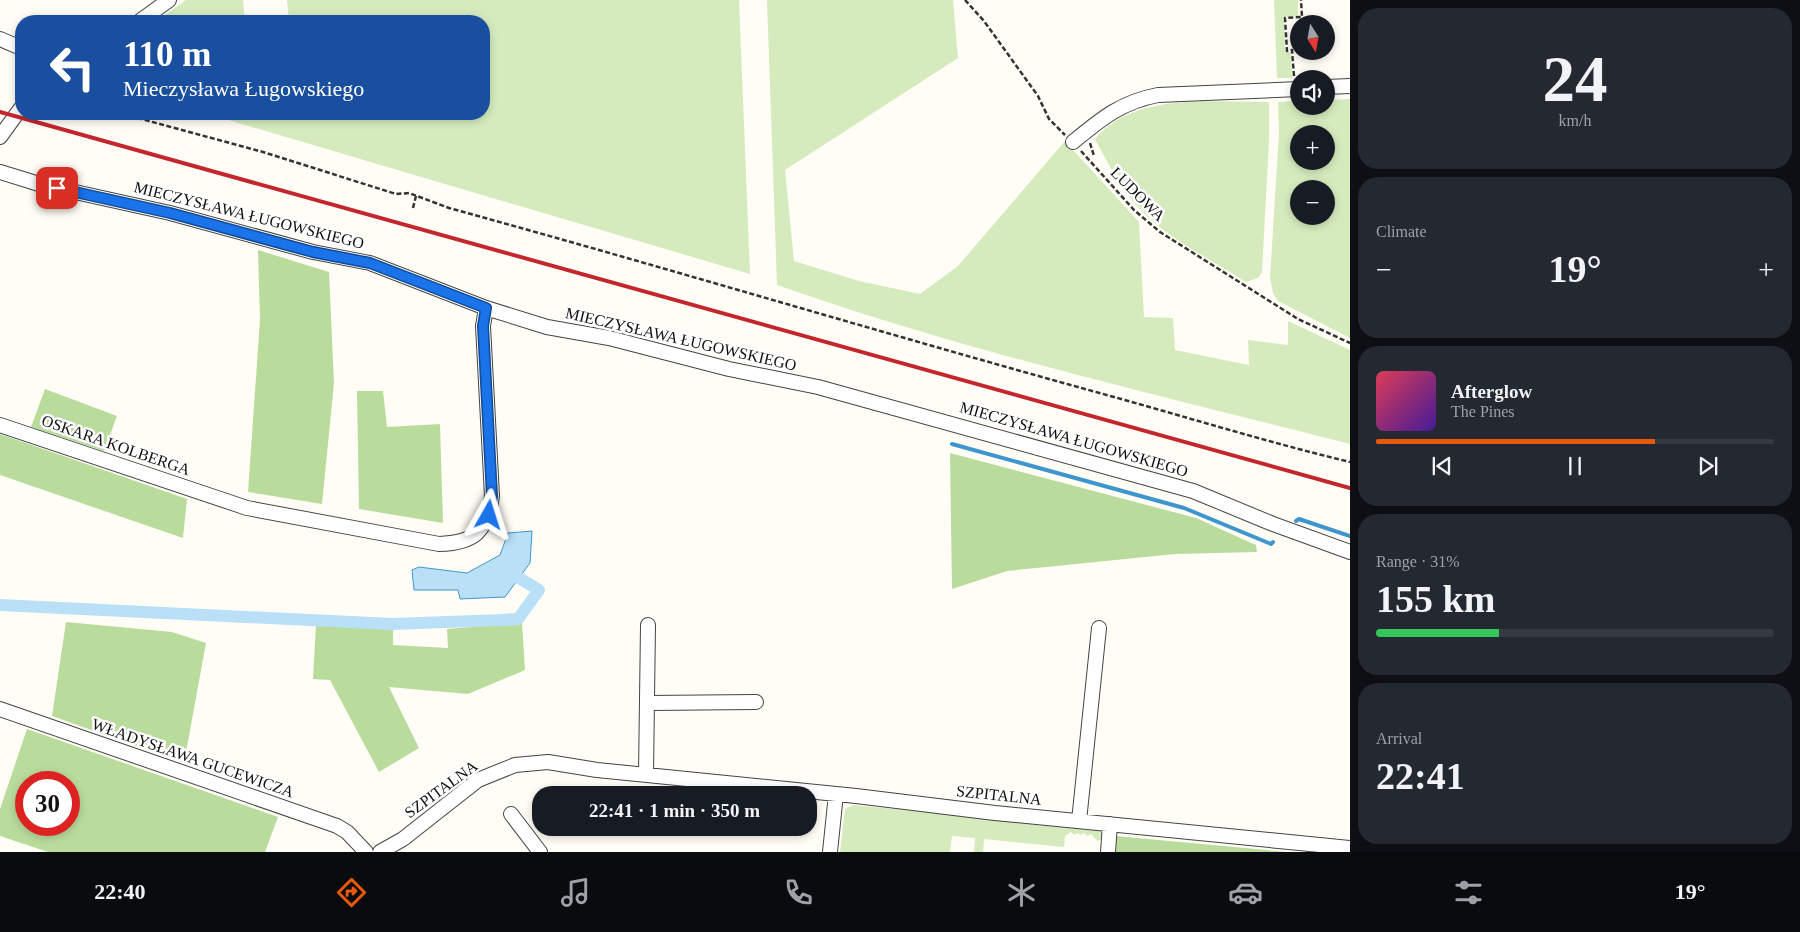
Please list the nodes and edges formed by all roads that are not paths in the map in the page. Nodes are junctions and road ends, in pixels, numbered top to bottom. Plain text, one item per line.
1 (169, 0) edge
2 (148, 15) edge
3 (0, 40) edge
4 (15, 46) edge
5 (1290, 85) edge
6 (1350, 86) edge
7 (1335, 87) edge
8 (15, 116) edge
9 (0, 137) edge
10 (1073, 142) road end
11 (0, 172) edge
12 (486, 308) junction
13 (0, 425) edge
14 (1350, 552) edge
15 (648, 625) dead end
16 (1099, 628) dead end
17 (756, 702) dead end
18 (648, 703) junction
19 (0, 709) edge
20 (646, 774) junction
21 (836, 794) junction
22 (511, 814) dead end
23 (1079, 821) junction
24 (1110, 824) junction
25 (1350, 848) edge
26 (366, 852) edge
27 (380, 852) edge
28 (540, 852) edge
29 (830, 852) edge
30 (1108, 852) edge

1 - 2 street
3 - 4 street
5 - 10 street
6 - 7 street
8 - 9 street
11 - 12 street, MIECZYSŁAWA ŁUGOWSKIEGO
12 - 13 street, OSKARA KOLBERGA
12 - 14 street, MIECZYSŁAWA ŁUGOWSKIEGO
15 - 18 street
16 - 23 street
17 - 18 street
18 - 20 street
19 - 26 street, WŁADYSŁAWA GUCEWICZA
20 - 21 street, SZPITALNA
20 - 27 street, SZPITALNA
21 - 23 street, SZPITALNA
21 - 29 street
22 - 28 street
23 - 24 street, SZPITALNA
24 - 25 street, SZPITALNA
24 - 30 street

